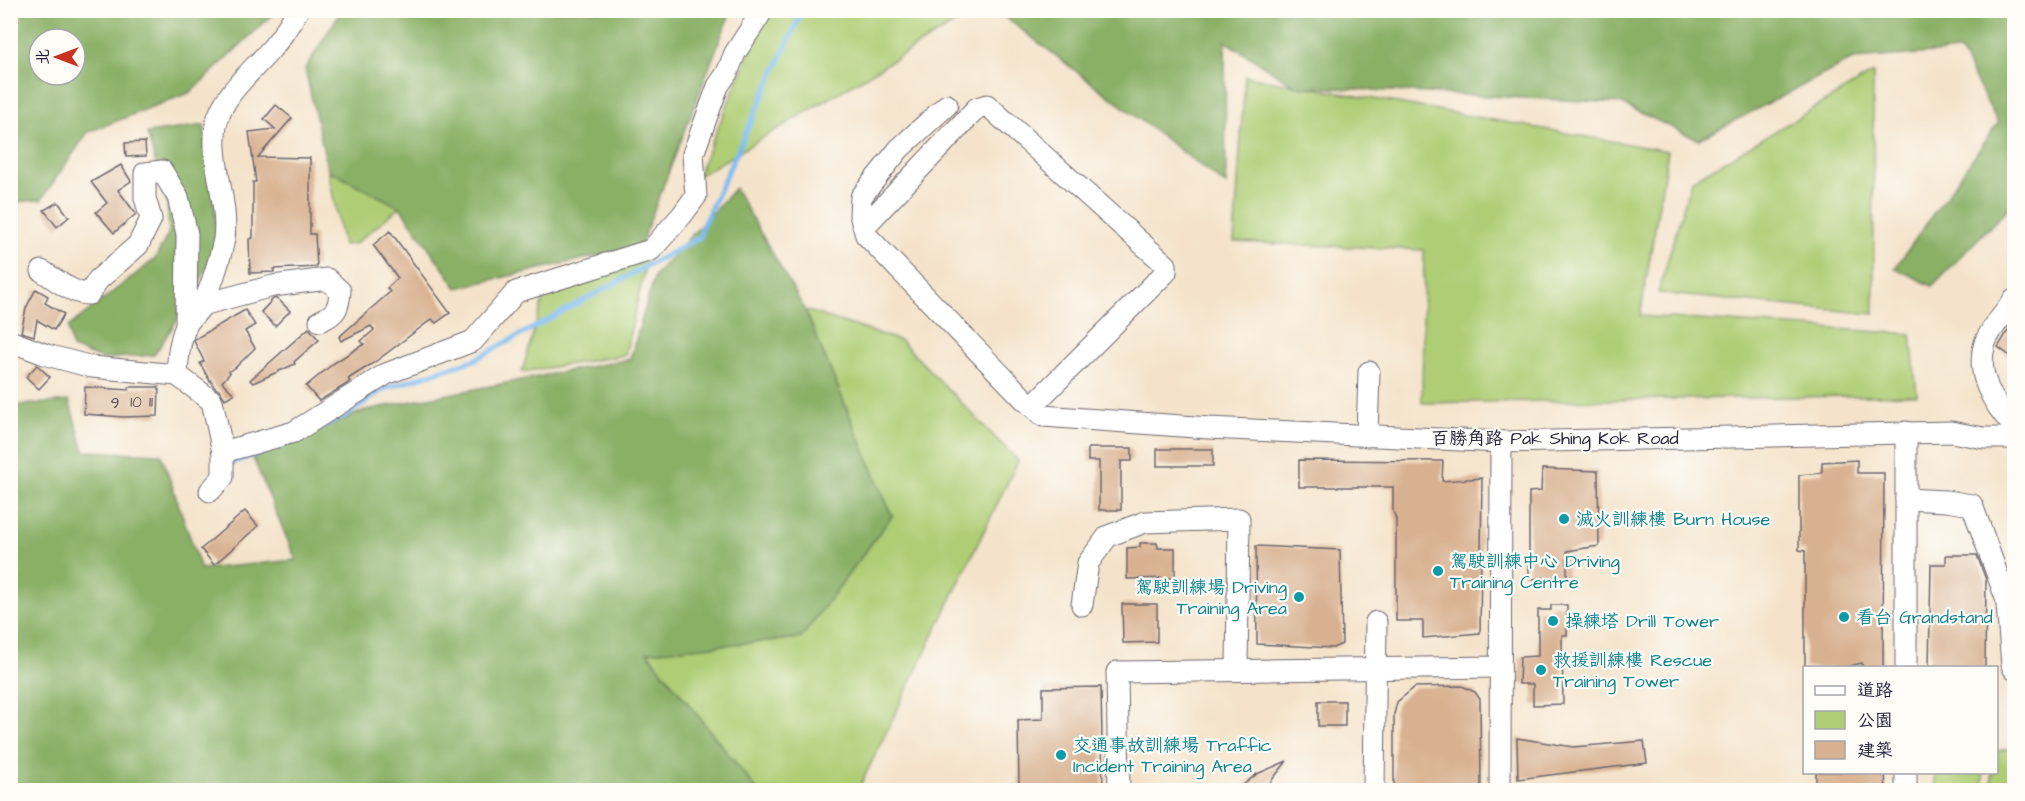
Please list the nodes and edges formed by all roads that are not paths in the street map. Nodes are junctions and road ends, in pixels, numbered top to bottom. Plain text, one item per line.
1 (298, 10) edge
2 (763, 10) edge
3 (947, 105) dead end
4 (864, 227) junction
5 (42, 272) dead end
6 (2014, 300) edge
7 (202, 305) junction
8 (320, 321) dead end
9 (186, 324) junction
10 (10, 340) edge
11 (1369, 372) dead end
12 (177, 375) junction
13 (1029, 403) junction
14 (1906, 432) junction
15 (2013, 434) edge
16 (1367, 436) junction
17 (1502, 442) junction
18 (223, 454) junction
19 (216, 484) dead end
20 (1906, 499) junction
21 (1082, 605) dead end
22 (2011, 611) edge
23 (1376, 622) dead end
24 (1906, 666) edge
25 (1500, 667) junction
26 (1374, 668) junction
27 (2014, 669) edge
28 (1237, 670) junction
29 (1906, 774) edge
30 (1119, 790) edge
31 (1374, 790) edge
32 (1500, 790) edge
33 (1905, 790) edge

1 - 7 street
2 - 18 street
3 - 4 street
4 - 13 street, 百勝角路 Pak Shing Kok Road
4 - 13 street
5 - 9 street
6 - 15 street
7 - 8 street
7 - 9 street
9 - 12 street
10 - 12 street
11 - 16 street
12 - 18 street
13 - 16 street, 百勝角路 Pak Shing Kok Road
14 - 15 street, 百勝角路 Pak Shing Kok Road
14 - 17 street, 百勝角路 Pak Shing Kok Road
14 - 20 street
16 - 17 street, 百勝角路 Pak Shing Kok Road
17 - 25 street
18 - 19 street
20 - 22 street
20 - 24 street
21 - 28 street
22 - 27 street
23 - 26 street
25 - 26 street
25 - 32 street
26 - 28 street
26 - 31 street
28 - 30 street
29 - 33 street

